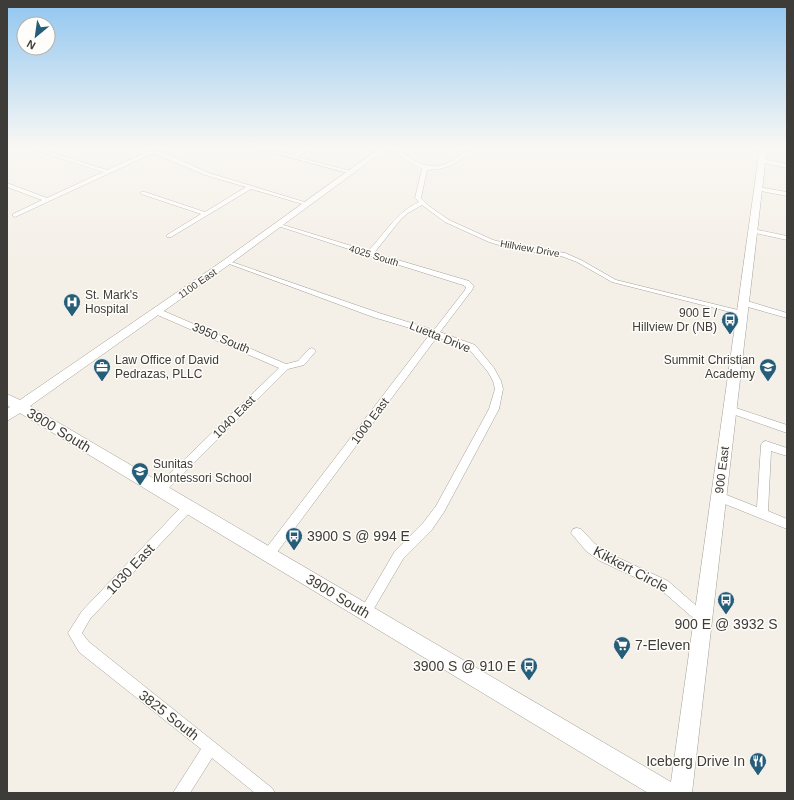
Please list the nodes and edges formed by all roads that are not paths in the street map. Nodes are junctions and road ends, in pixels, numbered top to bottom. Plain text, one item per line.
1 (81, 184) edge
2 (242, 184) edge
3 (335, 184) edge
4 (421, 184) edge
5 (759, 184) edge
6 (7, 185) edge
7 (250, 187) junction
8 (758, 188) junction
9 (143, 193) dead end
10 (787, 194) edge
11 (47, 200) junction
12 (422, 202) junction
13 (308, 204) junction
14 (15, 214) dead end
15 (206, 214) junction
16 (278, 225) junction
17 (753, 231) junction
18 (169, 236) dead end
19 (787, 238) edge
20 (369, 254) junction
21 (227, 262) junction
22 (470, 286) joint
23 (743, 308) junction
24 (156, 311) junction
25 (787, 316) edge
26 (435, 333) junction
27 (312, 351) dead end
28 (285, 367) junction
29 (11, 407) edge
30 (730, 410) junction
31 (787, 430) edge
32 (787, 452) edge
33 (160, 490) junction
34 (719, 498) junction
35 (188, 507) junction
36 (762, 515) junction
37 (787, 524) edge
38 (577, 533) dead end
39 (268, 555) junction
40 (366, 613) junction
41 (704, 620) junction
42 (74, 633) joint
43 (210, 748) junction
44 (181, 793) edge
45 (267, 793) edge
46 (669, 793) edge
47 (682, 793) edge

1 - 11 street
2 - 7 street
3 - 13 main road, 1100 East
4 - 12 street
5 - 8 main road, 900 East
6 - 11 street
7 - 13 street
7 - 15 street
8 - 10 street
8 - 17 main road, 900 East
9 - 15 street
11 - 14 street
12 - 20 street
12 - 23 street, Hillview Drive
13 - 16 main road, 1100 East
15 - 18 street
16 - 20 street, 4025 South
16 - 21 main road, 1100 East
17 - 19 street
17 - 23 main road, 900 East
20 - 22 street, 4025 South
21 - 24 main road, 1100 East
21 - 26 street, Luetta Drive
22 - 26 street, 1000 East
23 - 25 street, Hillview Drive
23 - 30 main road, 900 East
24 - 28 street, 3950 South
24 - 29 main road, 1100 East
26 - 39 street, 1000 East
26 - 40 street, Luetta Drive
27 - 28 street, 1040 East
28 - 33 street, 1040 East
29 - 33 main road, 3900 South
30 - 31 street
30 - 34 main road, 900 East
32 - 36 street
33 - 35 main road, 3900 South
34 - 36 street
34 - 41 main road, 900 East
35 - 39 main road, 3900 South
35 - 42 street, 1030 East
36 - 37 street
38 - 41 street, Kikkert Circle
39 - 40 main road, 3900 South
40 - 46 main road, 3900 South
41 - 47 main road, 900 East
42 - 43 street, 3825 South
43 - 44 street
43 - 45 street, 3825 South

